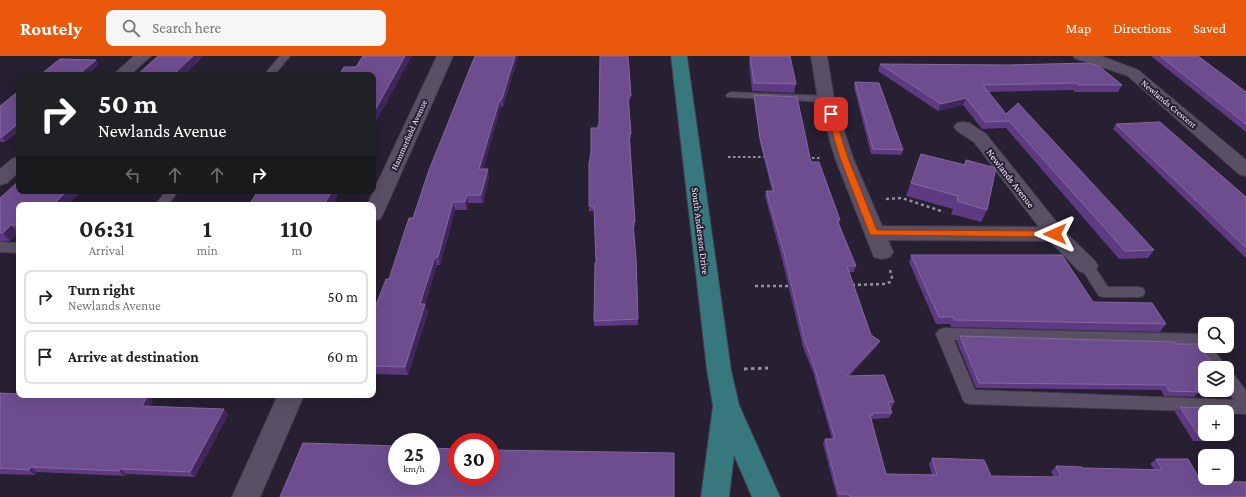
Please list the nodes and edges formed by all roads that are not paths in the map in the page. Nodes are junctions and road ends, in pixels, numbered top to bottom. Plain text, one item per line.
1 (143, 56) edge
2 (285, 56) edge
3 (445, 56) edge
4 (679, 56) edge
5 (819, 56) edge
6 (1081, 56) edge
7 (124, 72) edge
8 (272, 72) edge
9 (731, 95) dead end
10 (826, 99) junction
11 (962, 127) dead end
12 (16, 166) edge
13 (1246, 170) edge
14 (0, 180) edge
15 (169, 194) edge
16 (163, 202) edge
17 (376, 207) edge
18 (874, 233) junction
19 (1055, 234) junction
20 (0, 247) edge
21 (16, 248) edge
22 (882, 252) road end
23 (1087, 266) joint
24 (1138, 292) dead end
25 (1214, 361) edge
26 (1234, 387) edge
27 (290, 398) edge
28 (1246, 403) edge
29 (726, 405) junction
30 (1246, 408) edge
31 (246, 497) edge
32 (715, 497) edge
33 (766, 497) edge

1 - 7 street
2 - 8 lane
3 - 17 street, Hammerfield Avenue
4 - 29 main road, South Anderson Drive
5 - 10 street
6 - 13 street, Newlands Crescent
9 - 10 lane
10 - 18 street
11 - 19 street, Newlands Avenue
12 - 14 street
15 - 16 lane
18 - 19 street
18 - 22 street
19 - 23 street, Newlands Avenue
20 - 21 lane
23 - 24 lane
25 - 30 lane
26 - 28 lane
27 - 31 street
29 - 32 main road
29 - 33 main road

